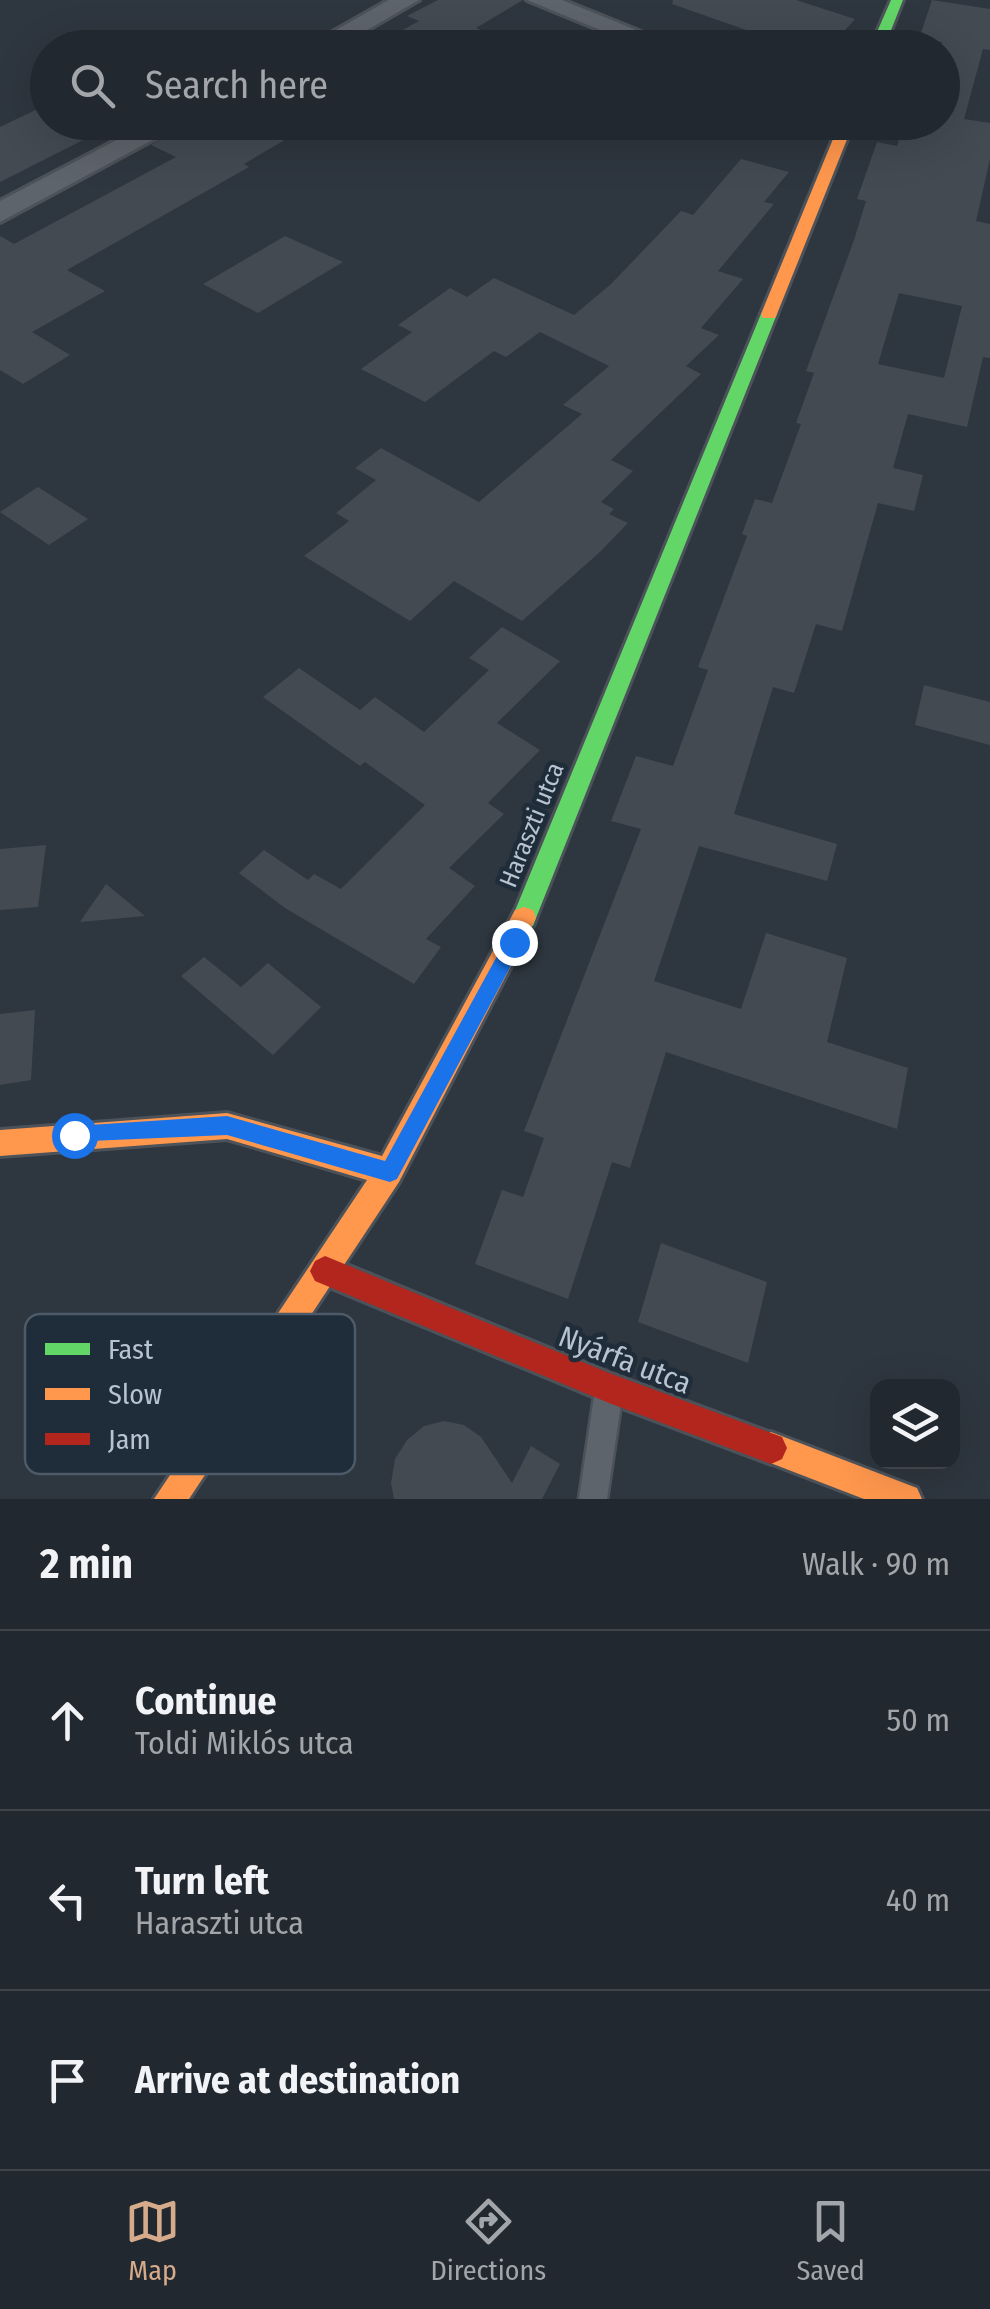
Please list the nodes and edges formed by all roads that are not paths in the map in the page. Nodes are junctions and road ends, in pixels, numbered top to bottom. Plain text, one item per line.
1 (407, 0) edge
2 (538, 0) edge
3 (897, 0) edge
4 (350, 30) edge
5 (620, 30) edge
6 (885, 30) edge
7 (139, 140) edge
8 (840, 140) edge
9 (0, 213) edge
10 (0, 1143) edge
11 (390, 1172) junction
12 (325, 1271) junction
13 (296, 1314) edge
14 (609, 1388) junction
15 (187, 1474) edge
16 (898, 1498) edge
17 (170, 1499) edge
18 (593, 1499) edge

1 - 4 street
2 - 5 street
3 - 6 main road
7 - 9 street
8 - 11 main road, Haraszti utca
10 - 11 main road
11 - 12 main road, Haraszti utca
12 - 13 main road, Haraszti utca
12 - 14 main road, Nyárfa utca
14 - 16 main road, Nyárfa utca
14 - 18 lane
15 - 17 main road, Haraszti utca

